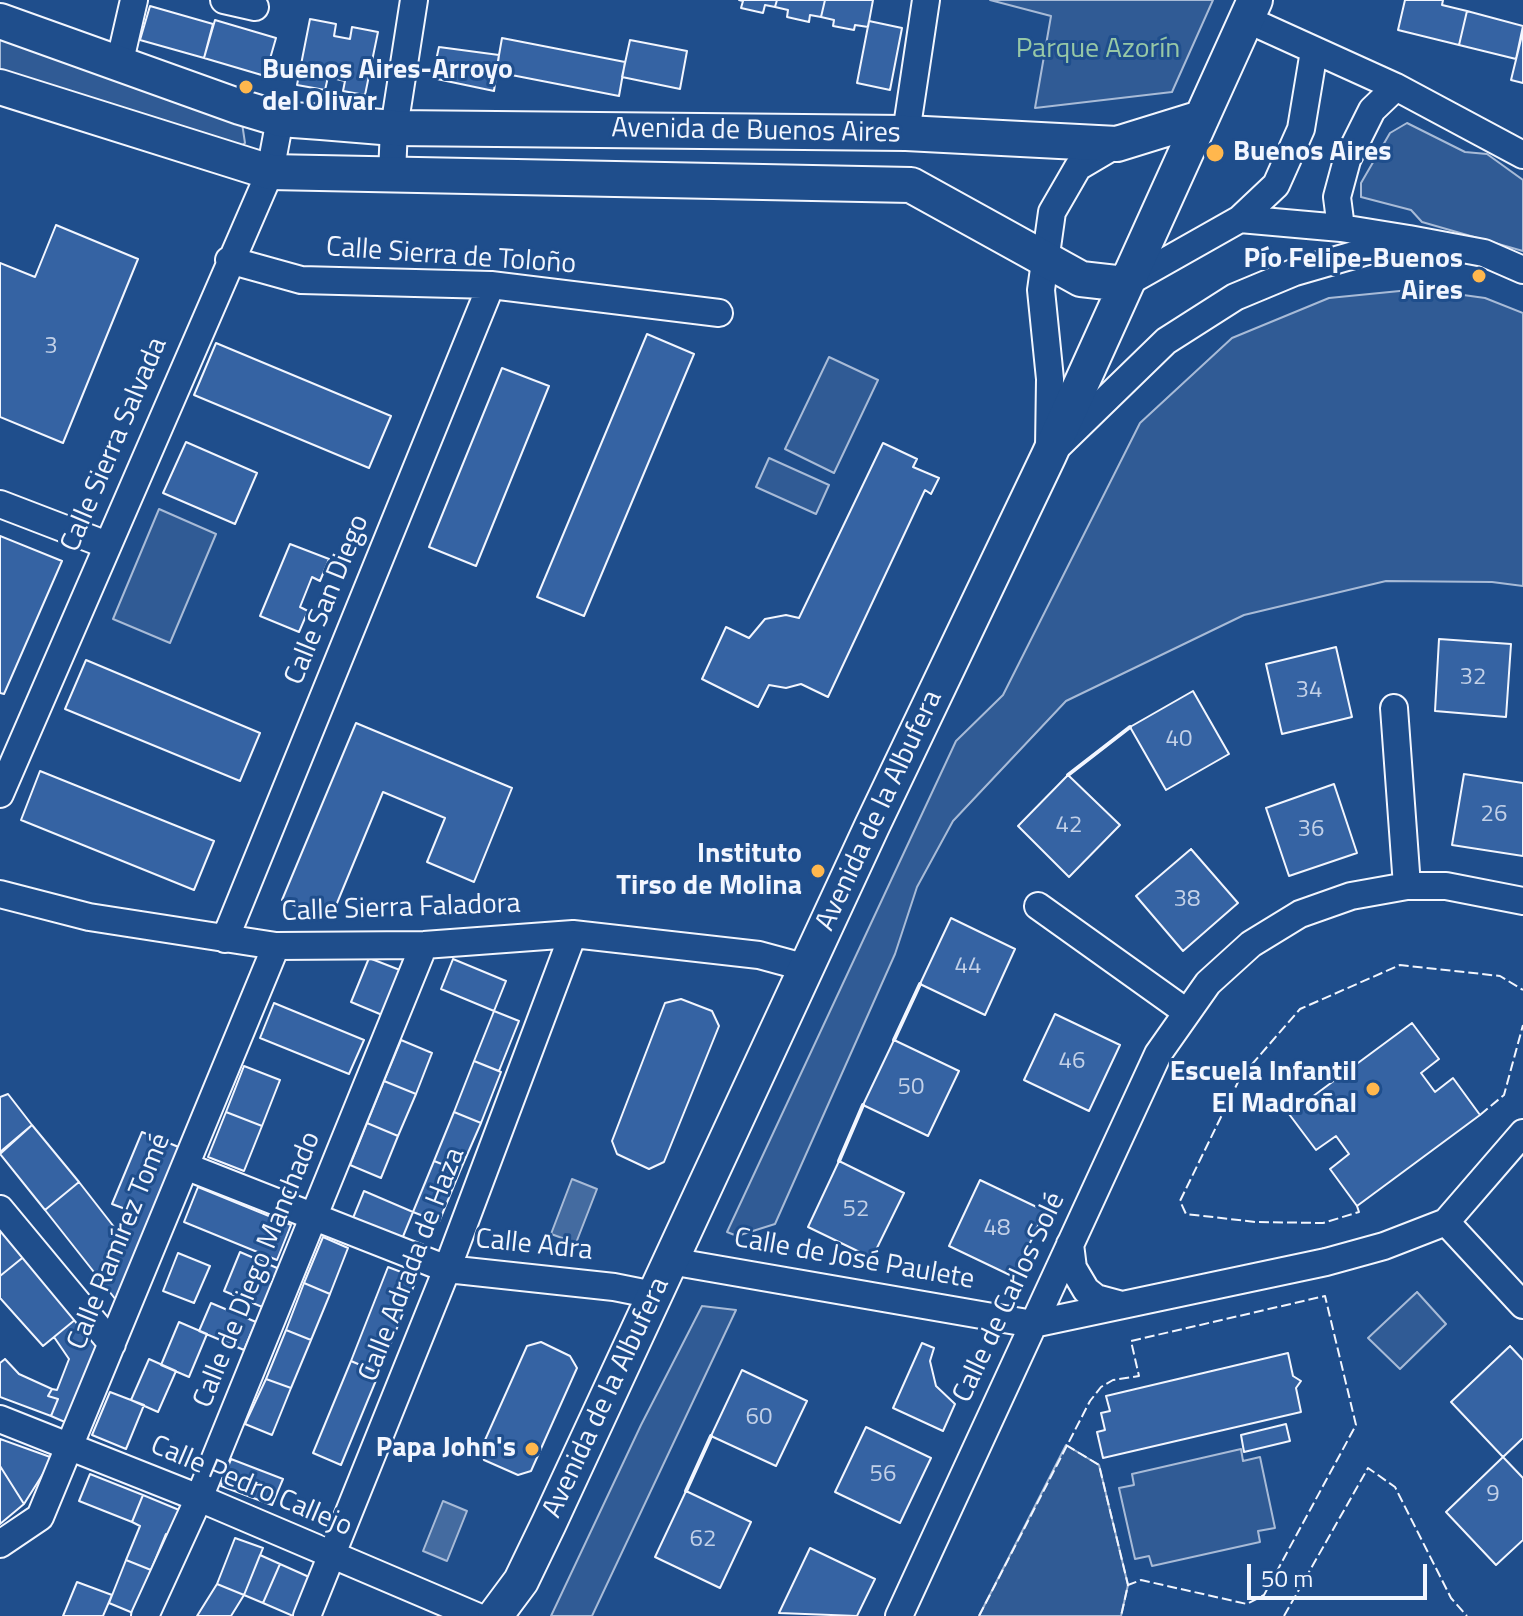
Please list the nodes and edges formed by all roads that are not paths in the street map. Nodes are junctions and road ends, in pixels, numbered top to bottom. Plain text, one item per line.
1 (134, 0) edge
2 (224, 0) edge
3 (414, 0) edge
4 (926, 0) edge
5 (255, 7) dead end
6 (1251, 10) edge
7 (0, 21) edge
8 (1314, 51) junction
9 (119, 65) junction
10 (0, 87) edge
11 (1396, 87) junction
12 (1201, 118) junction
13 (280, 119) junction
14 (394, 128) junction
15 (906, 133) junction
16 (1117, 144) junction
17 (1520, 150) edge
18 (270, 172) junction
19 (392, 174) junction
20 (1240, 219) junction
21 (1341, 228) junction
22 (1409, 239) junction
23 (1046, 258) junction
24 (229, 260) junction
25 (1523, 270) edge
26 (1125, 284) junction
27 (491, 285) junction
28 (719, 313) dead end
29 (1049, 455) junction
30 (0, 504) edge
31 (107, 545) junction
32 (1394, 708) dead end
33 (0, 794) edge
34 (1407, 886) junction
35 (0, 894) edge
36 (1523, 901) edge
37 (1038, 906) dead end
38 (573, 934) junction
39 (225, 939) junction
40 (424, 945) junction
41 (276, 946) junction
42 (807, 968) junction
43 (1185, 1011) junction
44 (1523, 1133) edge
45 (185, 1166) junction
46 (0, 1209) edge
47 (313, 1218) junction
48 (1446, 1222) junction
49 (1070, 1244) junction
50 (670, 1261) junction
51 (447, 1269) junction
52 (654, 1295) junction
53 (1122, 1305) junction
54 (1523, 1305) edge
55 (1033, 1324) junction
56 (112, 1344) junction
57 (0, 1419) edge
58 (72, 1447) junction
59 (199, 1498) junction
60 (0, 1544) edge
61 (333, 1556) junction
62 (145, 1616) edge
63 (307, 1616) edge
64 (476, 1616) edge
65 (495, 1616) edge
66 (899, 1616) edge

1 - 9 street
2 - 5 street
3 - 14 street
4 - 15 street
6 - 8 street
6 - 12 main road, Avenida de la Albufera
7 - 9 main road, Avenida de Buenos Aires
8 - 11 street
8 - 20 street
9 - 13 main road, Avenida de Buenos Aires
10 - 18 main road, Avenida de Buenos Aires
11 - 17 street
11 - 21 street
12 - 16 main road, Avenida de Buenos Aires
12 - 26 main road, Avenida de la Albufera
13 - 14 main road, Avenida de Buenos Aires
13 - 18 street, Calle Sierra Salvada
14 - 15 main road, Avenida de Buenos Aires
14 - 19 street
15 - 16 main road, Avenida de Buenos Aires
16 - 23 street, Avenida de Buenos Aires
18 - 19 main road, Avenida de Buenos Aires
18 - 24 street, Calle Sierra Salvada
19 - 23 main road, Avenida de Buenos Aires
20 - 21 street
20 - 26 street
21 - 22 street
22 - 25 street
22 - 29 street
23 - 26 main road, Avenida de Buenos Aires
23 - 29 street, Avenida de Buenos Aires
24 - 27 street, Calle Sierra de Toloño
24 - 31 street, Calle Sierra Salvada
26 - 29 main road, Avenida de la Albufera
27 - 28 street, Calle Sierra de Toloño
27 - 39 street, Calle San Diego
29 - 42 main road, Avenida de la Albufera
30 - 31 street
31 - 33 street, Calle Sierra Salvada
32 - 34 street
34 - 36 street, Calle de Carlos Solé
34 - 43 street, Calle de Carlos Solé
35 - 39 street, Calle Sierra Faladora
37 - 43 street
38 - 40 street, Calle Sierra Faladora
38 - 42 street, Calle Sierra Faladora
38 - 51 street, Calle Adrada de Haza
39 - 41 street, Calle Sierra Faladora
40 - 41 street, Calle Sierra Faladora
40 - 47 street, Calle de Diego Manchado
41 - 45 street, Calle Ramírez Tomé
42 - 50 main road, Avenida de la Albufera
43 - 49 street, Calle de Carlos Solé
44 - 48 street, Calle de José Paulete
45 - 47 street, Calle Adra
45 - 56 street, Calle Ramírez Tomé
46 - 56 street
47 - 51 street, Calle Adra
47 - 59 street, Calle de Diego Manchado
48 - 53 street, Calle de José Paulete
48 - 54 street
49 - 53 street
49 - 55 street, Calle de Carlos Solé
50 - 52 main road, Avenida de la Albufera
50 - 55 street, Calle de José Paulete
51 - 52 street, Calle Adra
51 - 61 street, Calle Adrada de Haza
52 - 65 main road, Avenida de la Albufera
53 - 55 street, Calle de José Paulete
55 - 66 street, Calle de Carlos Solé
56 - 58 street, Calle Ramírez Tomé
57 - 58 street, Calle Pedro Callejo
58 - 59 street, Calle Pedro Callejo
58 - 60 street, Calle Ramírez Tomé
59 - 61 street, Calle Pedro Callejo
59 - 62 street, Calle de Diego Manchado
61 - 63 street, Calle Adrada de Haza
61 - 64 street, Calle Pedro Callejo

